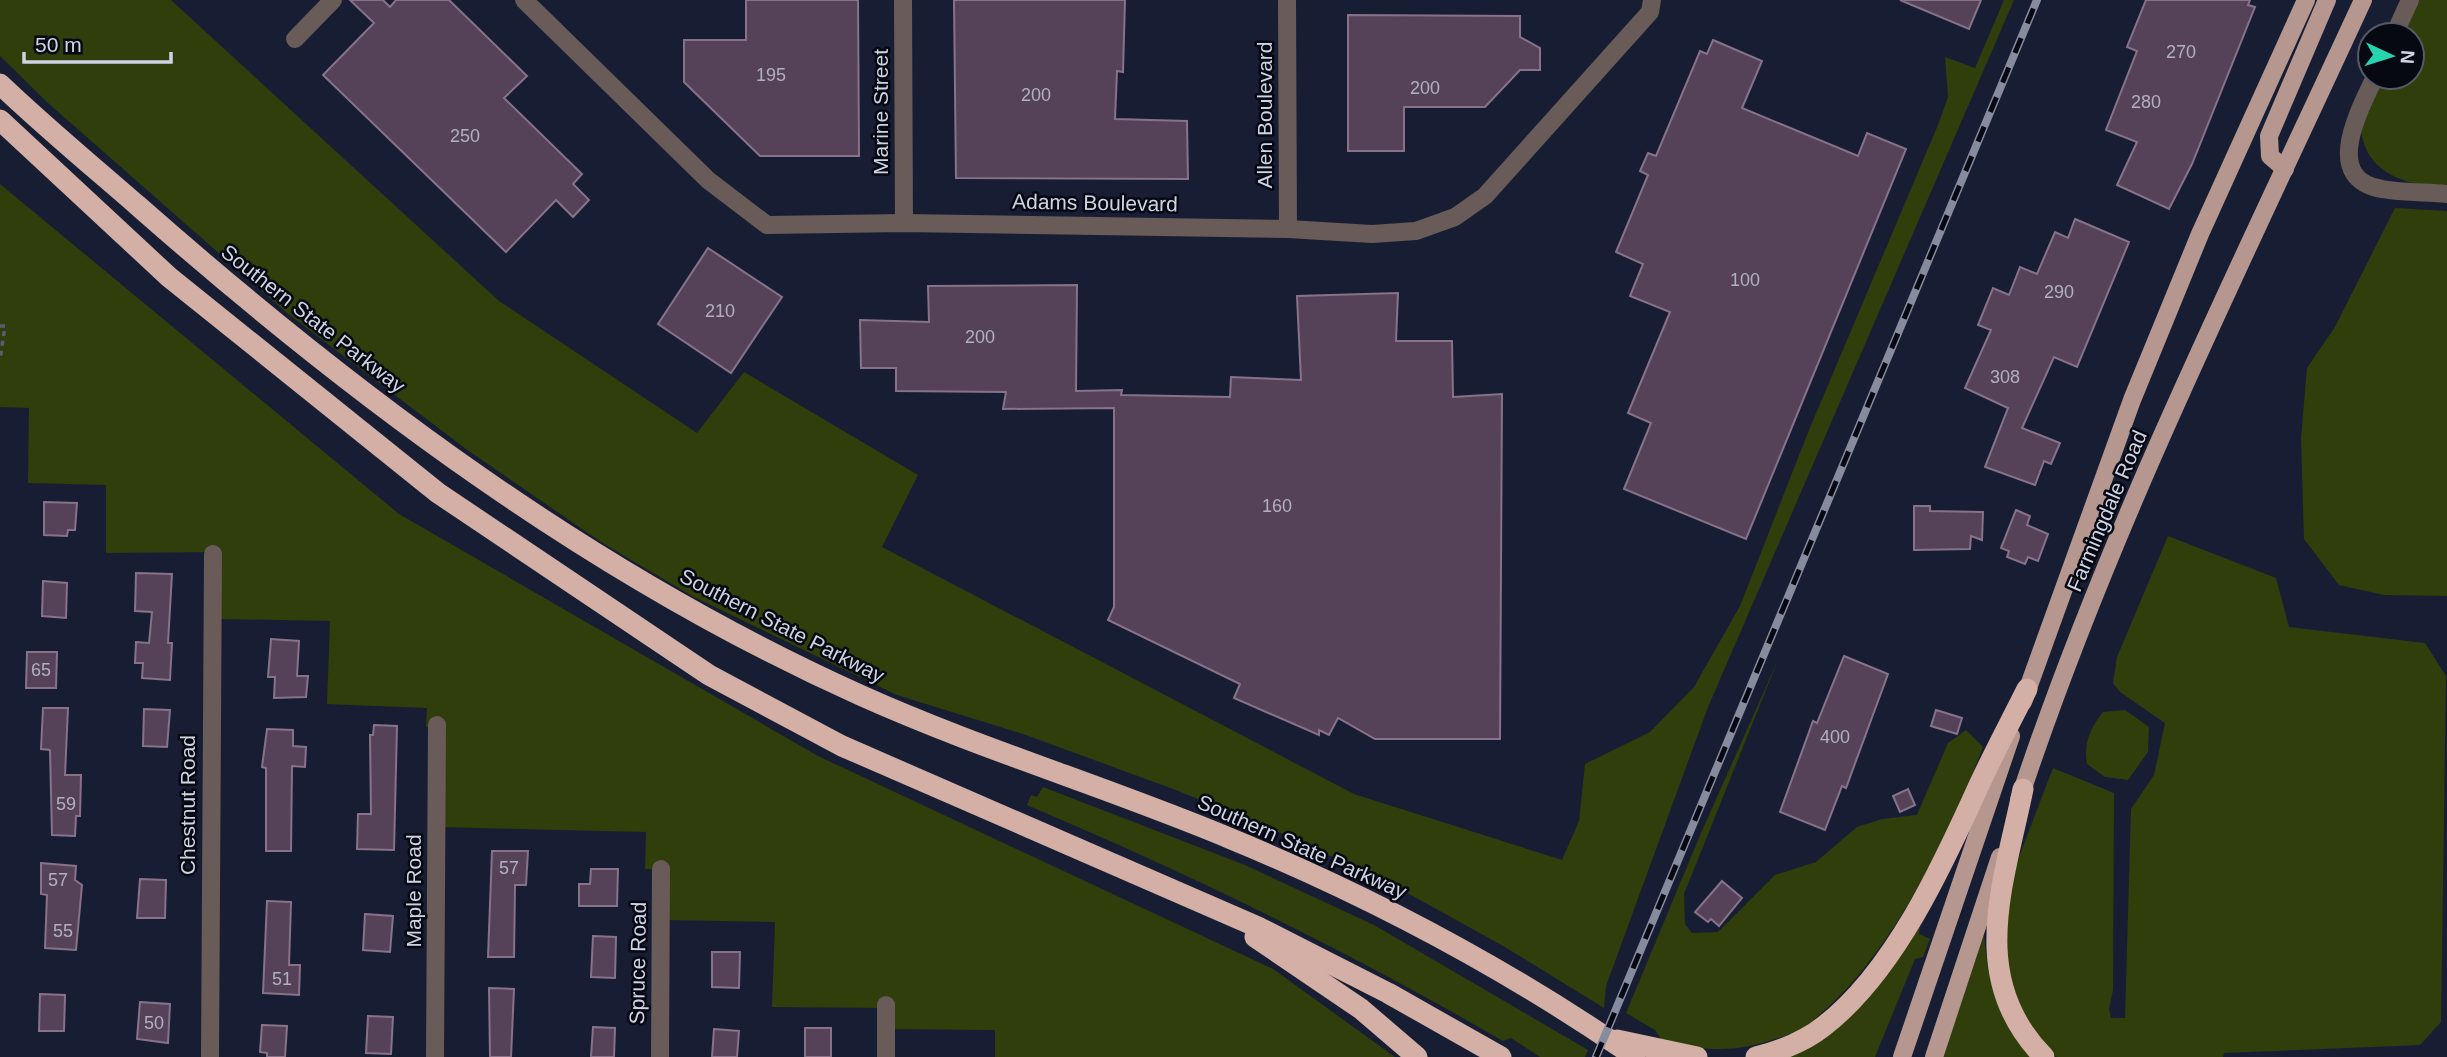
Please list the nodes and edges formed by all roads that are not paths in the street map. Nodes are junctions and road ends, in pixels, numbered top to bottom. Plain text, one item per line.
1 (333, 0) edge
2 (524, 0) edge
3 (903, 0) edge
4 (1287, 0) edge
5 (1653, 0) edge
6 (2306, 0) edge
7 (2327, 0) edge
8 (2363, 0) edge
9 (2410, 0) edge
10 (2400, 21) edge
11 (295, 39) dead end
12 (0, 84) edge
13 (2369, 91) edge
14 (0, 120) edge
15 (2285, 169) junction
16 (2447, 194) edge
17 (904, 223) junction
18 (1288, 229) junction
19 (213, 554) dead end
20 (2027, 690) junction
21 (437, 725) dead end
22 (2023, 789) junction
23 (662, 869) dead end
24 (1198, 899) junction
25 (886, 1005) dead end
26 (1608, 1038) junction
27 (210, 1057) edge
28 (435, 1057) edge
29 (660, 1057) edge
30 (886, 1057) edge
31 (1417, 1057) edge
32 (1501, 1057) edge
33 (1635, 1057) edge
34 (1697, 1057) edge
35 (1756, 1057) edge
36 (1902, 1057) edge
37 (1934, 1057) edge
38 (2044, 1057) edge

1 - 11 street
2 - 17 street, Adams Boulevard
3 - 17 street, Marine Street
4 - 18 street, Allen Boulevard
5 - 18 street, Adams Boulevard
6 - 20 main road, Farmingdale Road
7 - 15 main road
8 - 15 main road, Farmingdale Road
9 - 10 street
12 - 26 highway, Southern State Parkway
13 - 16 street
14 - 24 highway
15 - 22 main road, Farmingdale Road
17 - 18 street, Adams Boulevard
19 - 27 street, Chestnut Road
20 - 35 highway
20 - 36 main road, Farmingdale Road
21 - 28 street, Maple Road
22 - 37 main road, Farmingdale Road
22 - 38 highway
23 - 29 street, Spruce Road
24 - 31 highway
24 - 32 highway
25 - 30 street
26 - 33 highway, Southern State Parkway
26 - 34 highway

